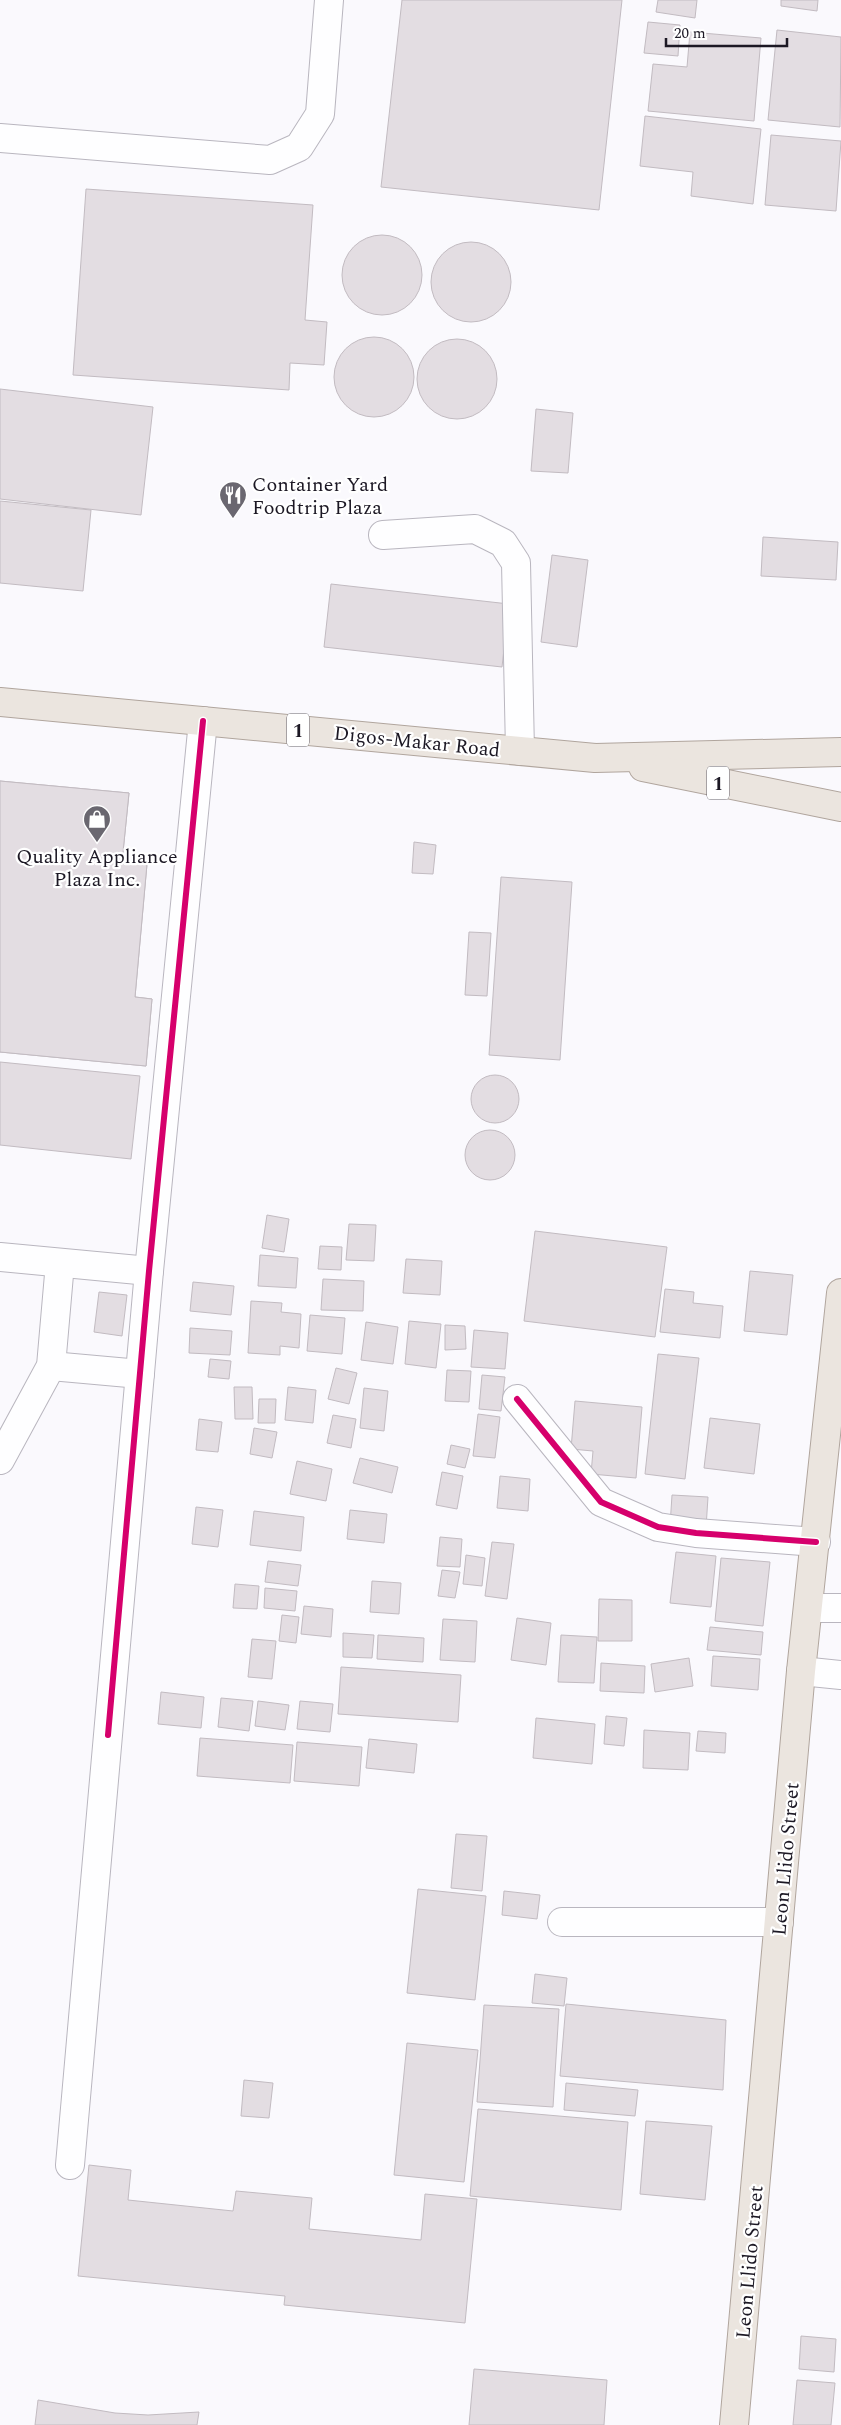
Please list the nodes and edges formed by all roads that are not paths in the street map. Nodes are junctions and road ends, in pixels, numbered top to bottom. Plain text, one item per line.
1 (329, 0) edge
2 (0, 138) edge
3 (382, 535) dead end
4 (0, 702) edge
5 (203, 720) junction
6 (520, 751) junction
7 (841, 752) edge
8 (595, 758) junction
9 (841, 807) edge
10 (0, 1257) edge
11 (60, 1263) junction
12 (149, 1271) junction
13 (841, 1293) edge
14 (51, 1366) junction
15 (140, 1374) junction
16 (517, 1399) dead end
17 (835, 1423) edge
18 (0, 1460) edge
19 (816, 1542) junction
20 (809, 1608) junction
21 (841, 1608) edge
22 (801, 1671) junction
23 (841, 1675) edge
24 (562, 1922) dead end
25 (779, 1922) junction
26 (70, 2165) dead end
27 (734, 2425) edge

1 - 2 street
3 - 6 street
4 - 5 main road, Digos-Makar Road / 1
5 - 6 main road, Digos-Makar Road / 1
5 - 12 street
6 - 8 main road, Digos-Makar Road / 1
7 - 8 main road, Digos-Makar Road / 1
8 - 9 main road, Digos-Makar Road / 1
10 - 11 street
11 - 12 street
11 - 14 street
12 - 15 street
13 - 17 main road, Leon Llido Street
14 - 15 street
14 - 18 street
15 - 26 street
16 - 19 street
17 - 19 main road, Leon Llido Street
19 - 20 main road, Leon Llido Street
20 - 21 street
20 - 22 main road, Leon Llido Street
22 - 23 street
22 - 25 main road, Leon Llido Street
24 - 25 street
25 - 27 main road, Leon Llido Street

